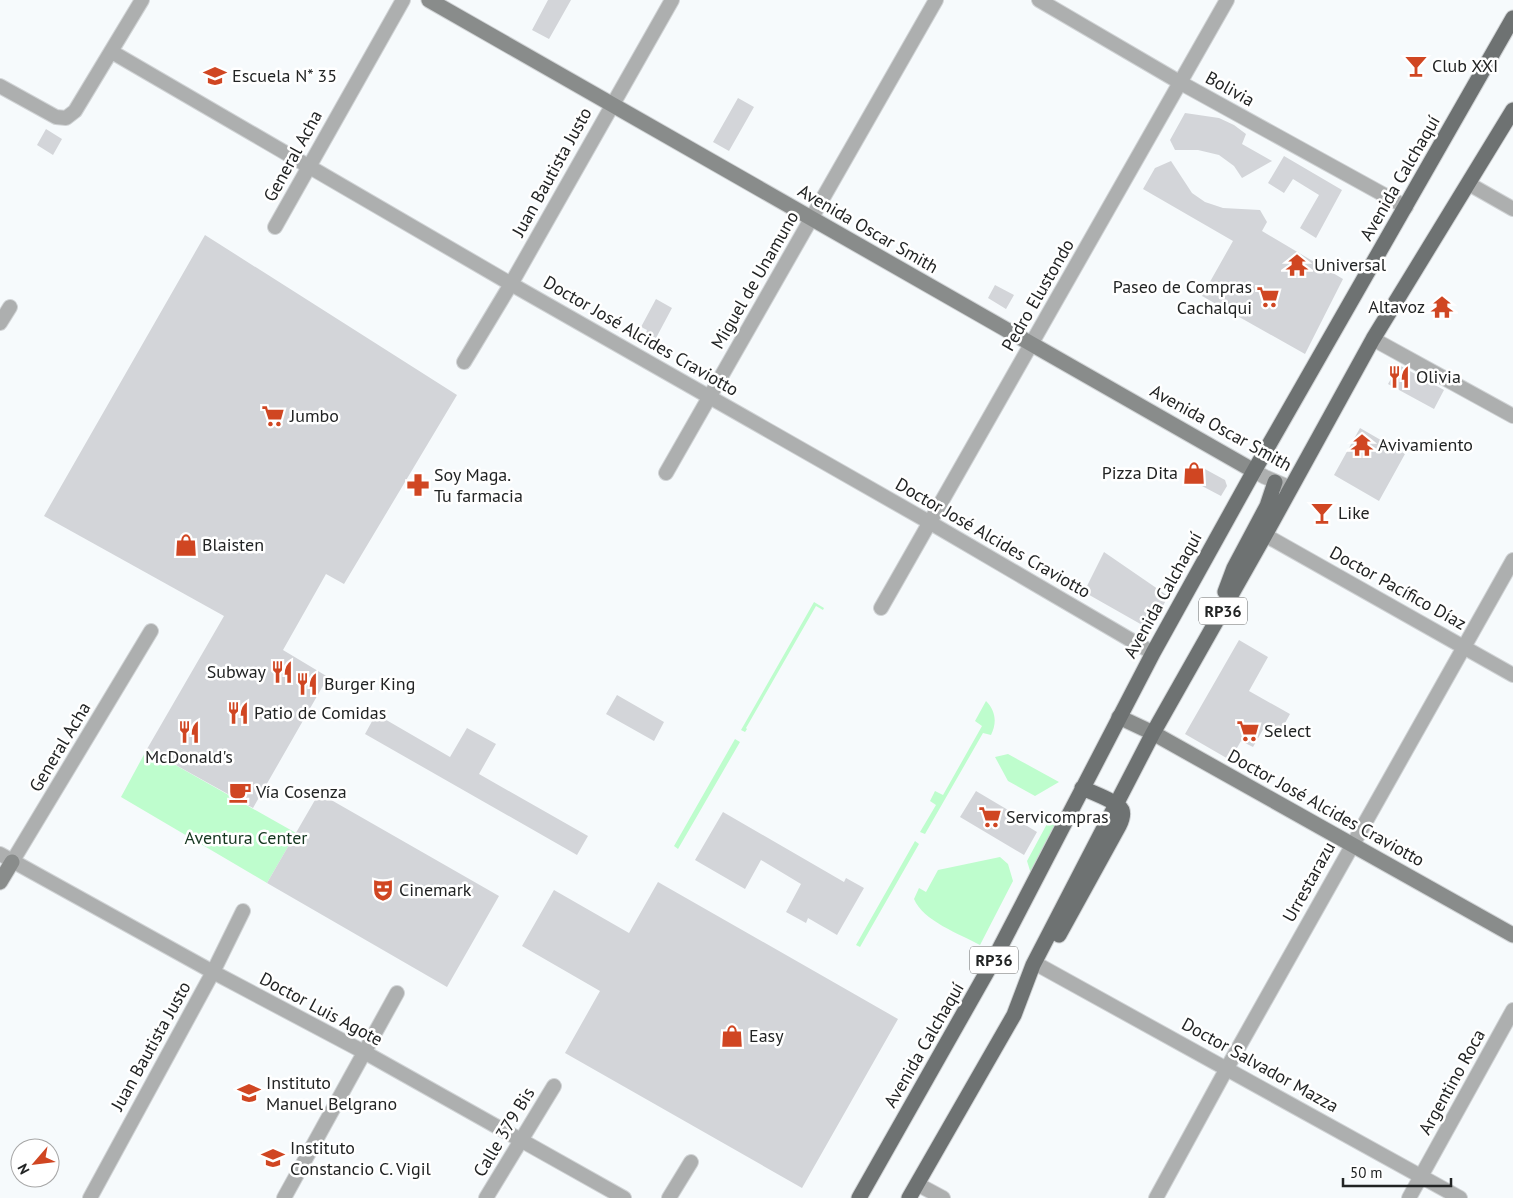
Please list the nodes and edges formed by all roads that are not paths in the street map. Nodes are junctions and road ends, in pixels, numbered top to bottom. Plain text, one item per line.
1 (142, 0) edge
2 (404, 0) edge
3 (429, 0) edge
4 (672, 0) edge
5 (936, 0) edge
6 (1039, 0) edge
7 (1227, 0) edge
8 (1513, 18) edge
9 (112, 52) junction
10 (1180, 83) junction
11 (0, 86) edge
12 (612, 104) junction
13 (1513, 110) edge
14 (309, 166) junction
15 (1469, 184) junction
16 (1406, 207) junction
17 (1513, 209) edge
18 (812, 219) junction
19 (275, 227) dead end
20 (511, 284) junction
21 (10, 307) dead end
22 (0, 323) edge
23 (1373, 339) junction
24 (1032, 344) junction
25 (464, 362) dead end
26 (710, 397) junction
27 (1513, 416) edge
28 (1254, 471) junction
29 (666, 473) dead end
30 (1275, 482) junction
31 (1291, 488) junction
32 (929, 522) junction
33 (1265, 535) junction
34 (1513, 560) edge
35 (881, 608) dead end
36 (151, 631) dead end
37 (1205, 640) junction
38 (1464, 647) junction
39 (1152, 653) junction
40 (1513, 675) edge
41 (1119, 717) junction
42 (1153, 733) junction
43 (1082, 788) junction
44 (1116, 805) junction
45 (1352, 844) junction
46 (6, 858) edge
47 (0, 882) edge
48 (243, 911) dead end
49 (1513, 935) edge
50 (1048, 971) junction
51 (214, 972) junction
52 (397, 993) dead end
53 (1513, 1010) edge
54 (1014, 1015) junction
55 (364, 1052) junction
56 (1227, 1068) junction
57 (554, 1086) dead end
58 (521, 1139) junction
59 (691, 1162) dead end
60 (1421, 1176) junction
61 (917, 1184) junction
62 (941, 1197) edge
63 (90, 1198) edge
64 (284, 1198) edge
65 (486, 1198) edge
66 (624, 1198) edge
67 (669, 1198) edge
68 (859, 1198) edge
69 (909, 1198) edge
70 (1156, 1198) edge
71 (1409, 1198) edge
72 (1460, 1198) edge

1 - 9 street
2 - 14 street, General Acha
3 - 12 main road, Avenida Oscar Smith
4 - 12 street, Juan Bautista Justo
5 - 18 street, Miguel de Unamuno
6 - 10 street, Bolivia
7 - 10 street, Pedro Elustondo
8 - 16 main road, Avenida Calchaquí / RP36
9 - 11 street
9 - 14 street, Doctor José Alcides Craviotto
10 - 16 street, Bolivia
10 - 24 street, Pedro Elustondo
12 - 18 main road, Avenida Oscar Smith
12 - 20 street, Juan Bautista Justo
13 - 15 main road, RP36
14 - 19 street, General Acha
14 - 20 street, Doctor José Alcides Craviotto
15 - 17 street
15 - 23 main road, RP36
16 - 28 main road, Avenida Calchaquí / RP36
18 - 24 main road, Avenida Oscar Smith
18 - 26 street, Miguel de Unamuno
20 - 25 street, Juan Bautista Justo
20 - 26 street, Doctor José Alcides Craviotto
21 - 22 street
23 - 27 street
23 - 31 main road, RP36
24 - 28 main road, Avenida Oscar Smith
24 - 32 street, Pedro Elustondo
26 - 29 street, Miguel de Unamuno
26 - 32 street, Doctor José Alcides Craviotto
28 - 30 street, Avenida Oscar Smith
28 - 39 main road, Avenida Calchaquí / RP36
30 - 31 street, Avenida Oscar Smith
30 - 37 main road
31 - 33 main road, RP36
32 - 35 street, Pedro Elustondo
32 - 39 street, Doctor José Alcides Craviotto
33 - 37 main road, RP36
33 - 38 street, Doctor Pacífico Díaz
34 - 38 street, Urrestarazu
36 - 46 street, General Acha
37 - 42 main road, RP36
38 - 40 street, Doctor Pacífico Díaz
38 - 45 street, Urrestarazu
39 - 41 main road, Avenida Calchaquí / RP36
41 - 42 main road, Doctor José Alcides Craviotto
41 - 43 main road, Avenida Calchaquí / RP36
42 - 44 main road, RP36
42 - 45 main road, Doctor José Alcides Craviotto
43 - 44 main road
43 - 68 main road, Avenida Calchaquí / RP36
44 - 50 main road
44 - 54 main road, RP36
45 - 49 main road, Doctor José Alcides Craviotto
45 - 56 street, Urrestarazu
46 - 47 main road, General Acha
46 - 51 street, Doctor Luis Agote
48 - 51 street, Juan Bautista Justo
50 - 54 main road
50 - 56 street, Doctor Salvador Mazza
51 - 55 street, Doctor Luis Agote
51 - 63 street, Juan Bautista Justo
52 - 55 street
53 - 60 street, Argentino Roca
54 - 61 main road, RP36
55 - 58 street, Doctor Luis Agote
55 - 64 street
56 - 60 street, Doctor Salvador Mazza
56 - 70 street, Urrestarazu
57 - 58 street, Calle 379 Bis
58 - 65 street, Calle 379 Bis
58 - 66 street, Doctor Luis Agote
59 - 67 street
60 - 71 street, Argentino Roca
60 - 72 street, Doctor Salvador Mazza
61 - 62 street
61 - 69 main road, RP36

